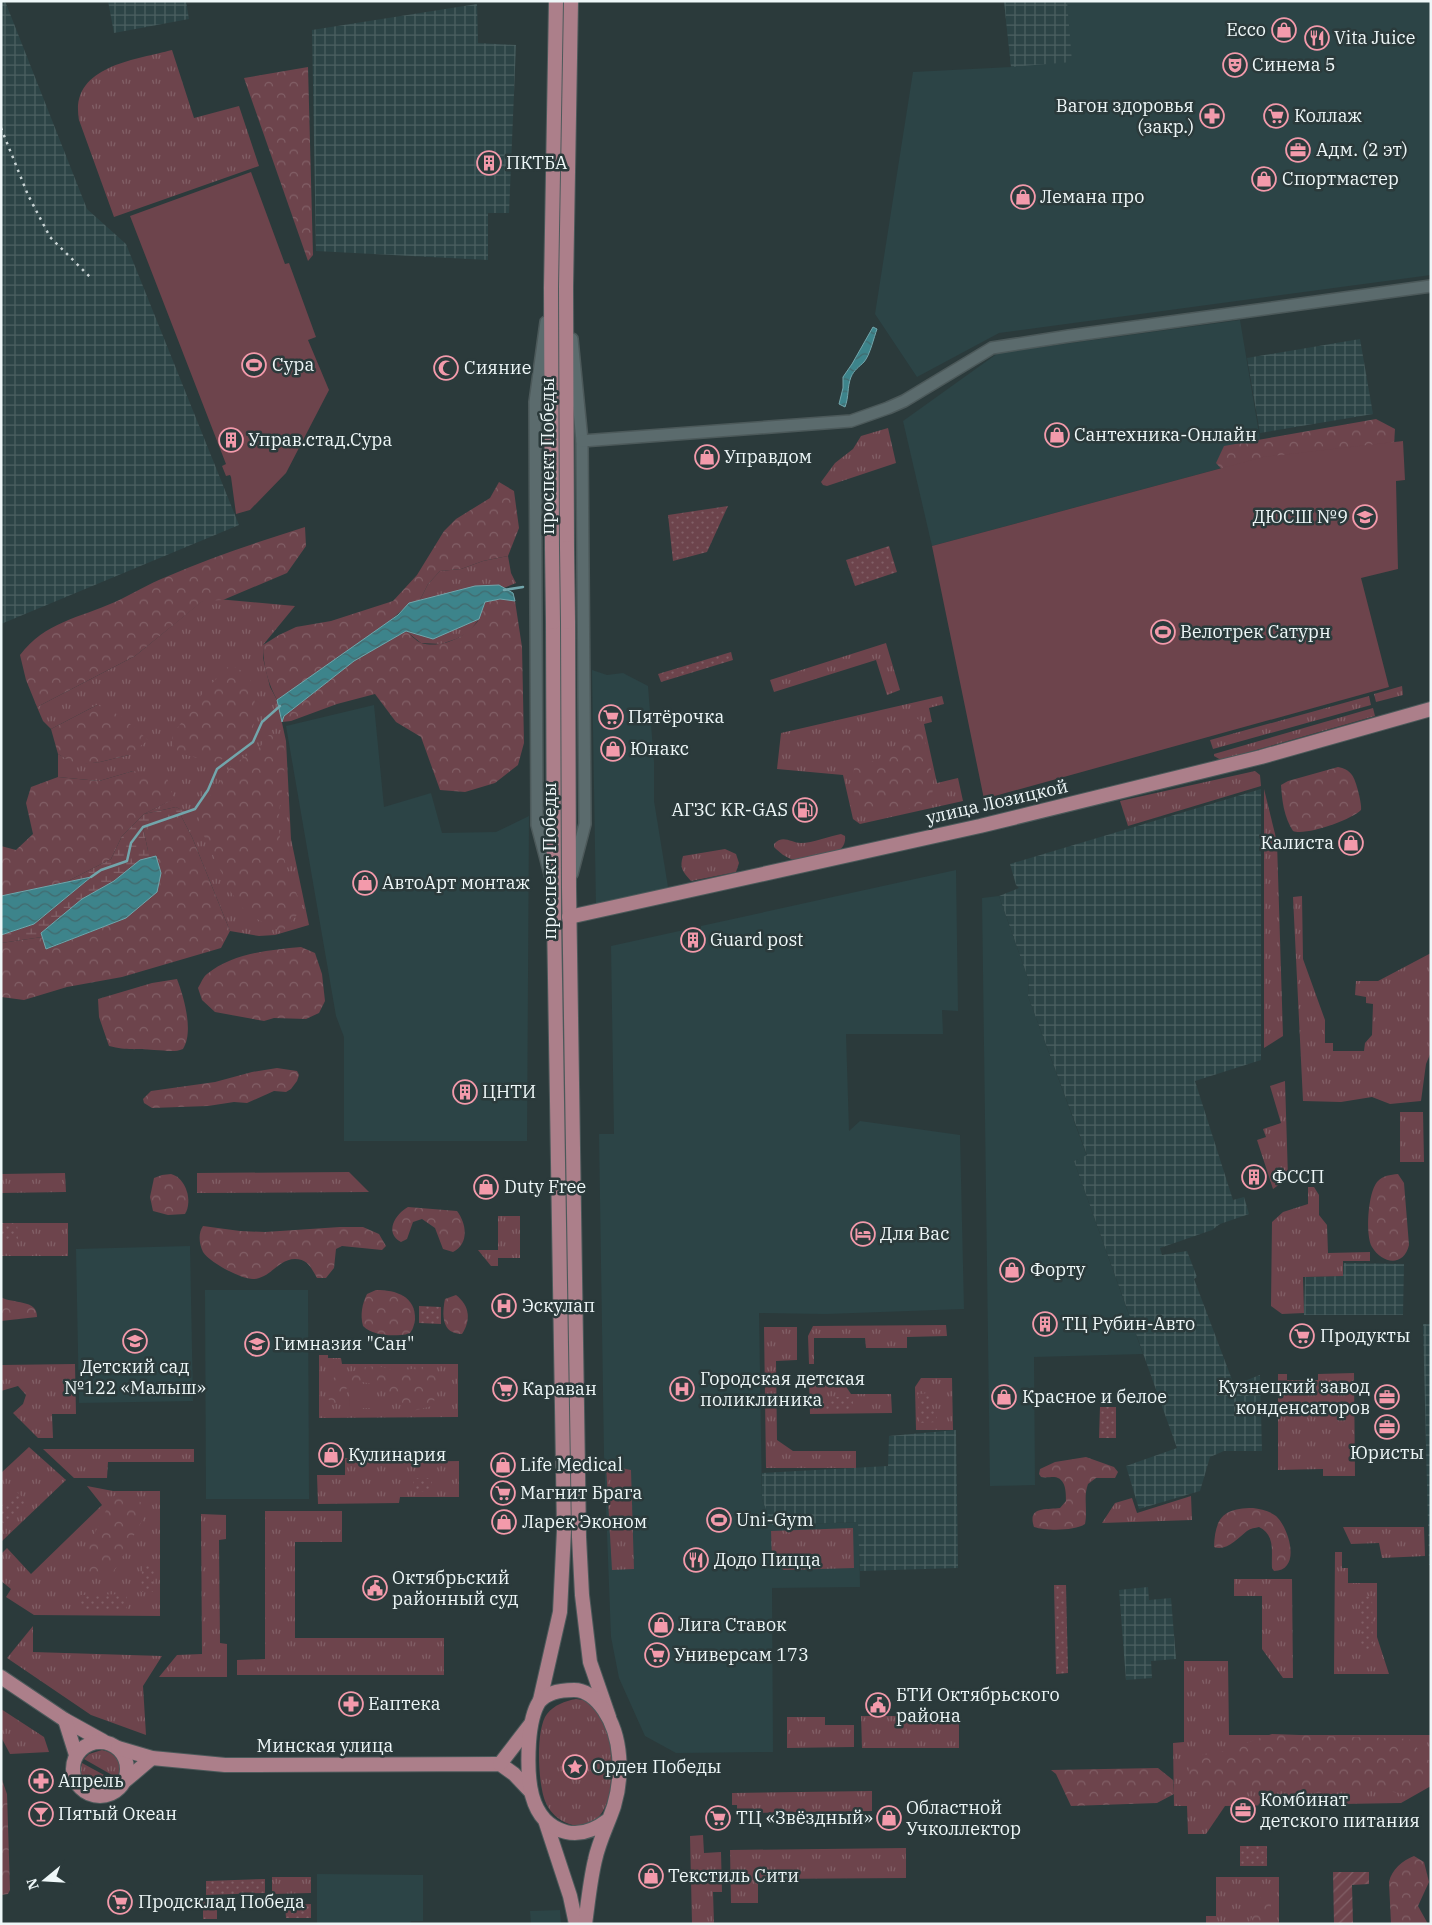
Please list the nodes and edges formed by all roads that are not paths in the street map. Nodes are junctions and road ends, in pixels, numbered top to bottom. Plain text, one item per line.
1 (556, 1) edge
2 (571, 1) edge
3 (1431, 286) edge
4 (566, 287) junction
5 (551, 288) junction
6 (582, 441) junction
7 (535, 562) junction
8 (582, 562) junction
9 (535, 612) junction
10 (583, 612) junction
11 (1431, 709) edge
12 (554, 888) junction
13 (569, 888) junction
14 (569, 917) junction
15 (1, 1677) edge
16 (540, 1700) junction
17 (608, 1717) junction
18 (65, 1720) junction
19 (533, 1720) junction
20 (103, 1742) junction
21 (118, 1748) junction
22 (76, 1755) junction
23 (152, 1758) junction
24 (500, 1764) junction
25 (126, 1780) junction
26 (531, 1792) junction
27 (608, 1820) junction
28 (546, 1822) junction
29 (576, 1924) edge
30 (585, 1924) edge

1 - 5 main road, проспект Победы
2 - 4 main road, проспект Победы
3 - 6 street
4 - 6 street
4 - 13 main road, проспект Победы, bridge
5 - 7 street
5 - 12 main road, проспект Победы, bridge
6 - 8 street
7 - 8 street
7 - 9 street
8 - 10 street
9 - 10 street
9 - 12 street
10 - 13 street
11 - 14 main road, улица Лозицкой
12 - 16 main road, проспект Победы
13 - 14 main road, проспект Победы
14 - 17 main road, проспект Победы
15 - 18 main road
16 - 17 main road
16 - 19 main road
17 - 27 main road
18 - 20 main road
18 - 22 main road
19 - 24 main road
19 - 26 main road
20 - 21 main road
20 - 22 main road
21 - 23 main road, Минская улица
21 - 25 main road
22 - 25 main road
23 - 24 main road, Минская улица
23 - 25 main road
24 - 26 main road
26 - 28 main road
27 - 28 main road
27 - 30 main road
28 - 29 main road

